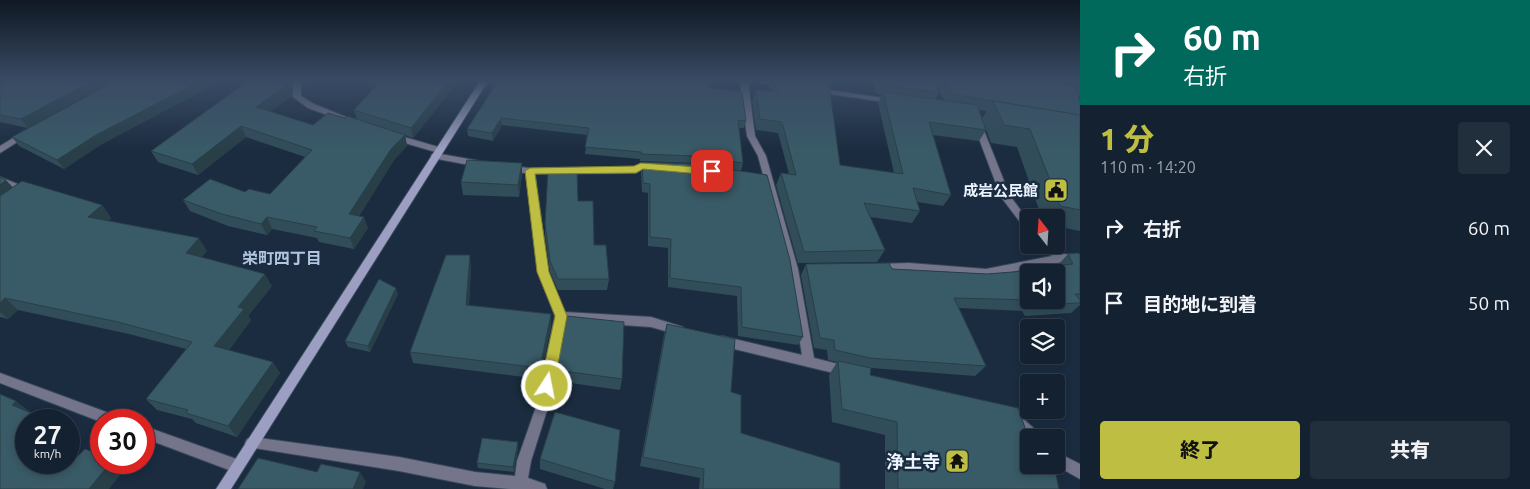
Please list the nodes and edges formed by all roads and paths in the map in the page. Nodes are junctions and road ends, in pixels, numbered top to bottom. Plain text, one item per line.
1 (308, 104) edge
2 (469, 104) edge
3 (747, 104) edge
4 (974, 113) edge
5 (364, 126) edge
6 (35, 129) edge
7 (381, 132) edge
8 (0, 150) edge
9 (437, 153) junction
10 (667, 167) edge
11 (530, 171) junction
12 (0, 180) edge
13 (21, 196) edge
14 (1020, 216) edge
15 (1056, 254) edge
16 (1061, 258) junction
17 (1080, 259) edge
18 (870, 268) edge
19 (561, 316) junction
20 (688, 332) edge
21 (707, 337) edge
22 (809, 363) junction
23 (856, 374) edge
24 (0, 378) edge
25 (1001, 409) edge
26 (90, 412) edge
27 (1027, 429) edge
28 (155, 436) edge
29 (252, 443) junction
30 (1065, 463) edge
31 (237, 466) junction
32 (1080, 472) edge
33 (521, 483) junction
34 (223, 489) edge
35 (540, 489) edge

1 - 5 street
2 - 9 street
3 - 22 street
4 - 14 street
6 - 8 street
7 - 9 street
9 - 11 street
9 - 29 street
10 - 11 street
11 - 19 street
12 - 13 street
15 - 16 street
16 - 17 street
16 - 18 street
19 - 20 street
19 - 33 street
21 - 22 street
22 - 23 street
24 - 26 street
25 - 27 street
28 - 31 street
29 - 31 street
29 - 33 street
30 - 32 street
31 - 34 street
33 - 35 street

